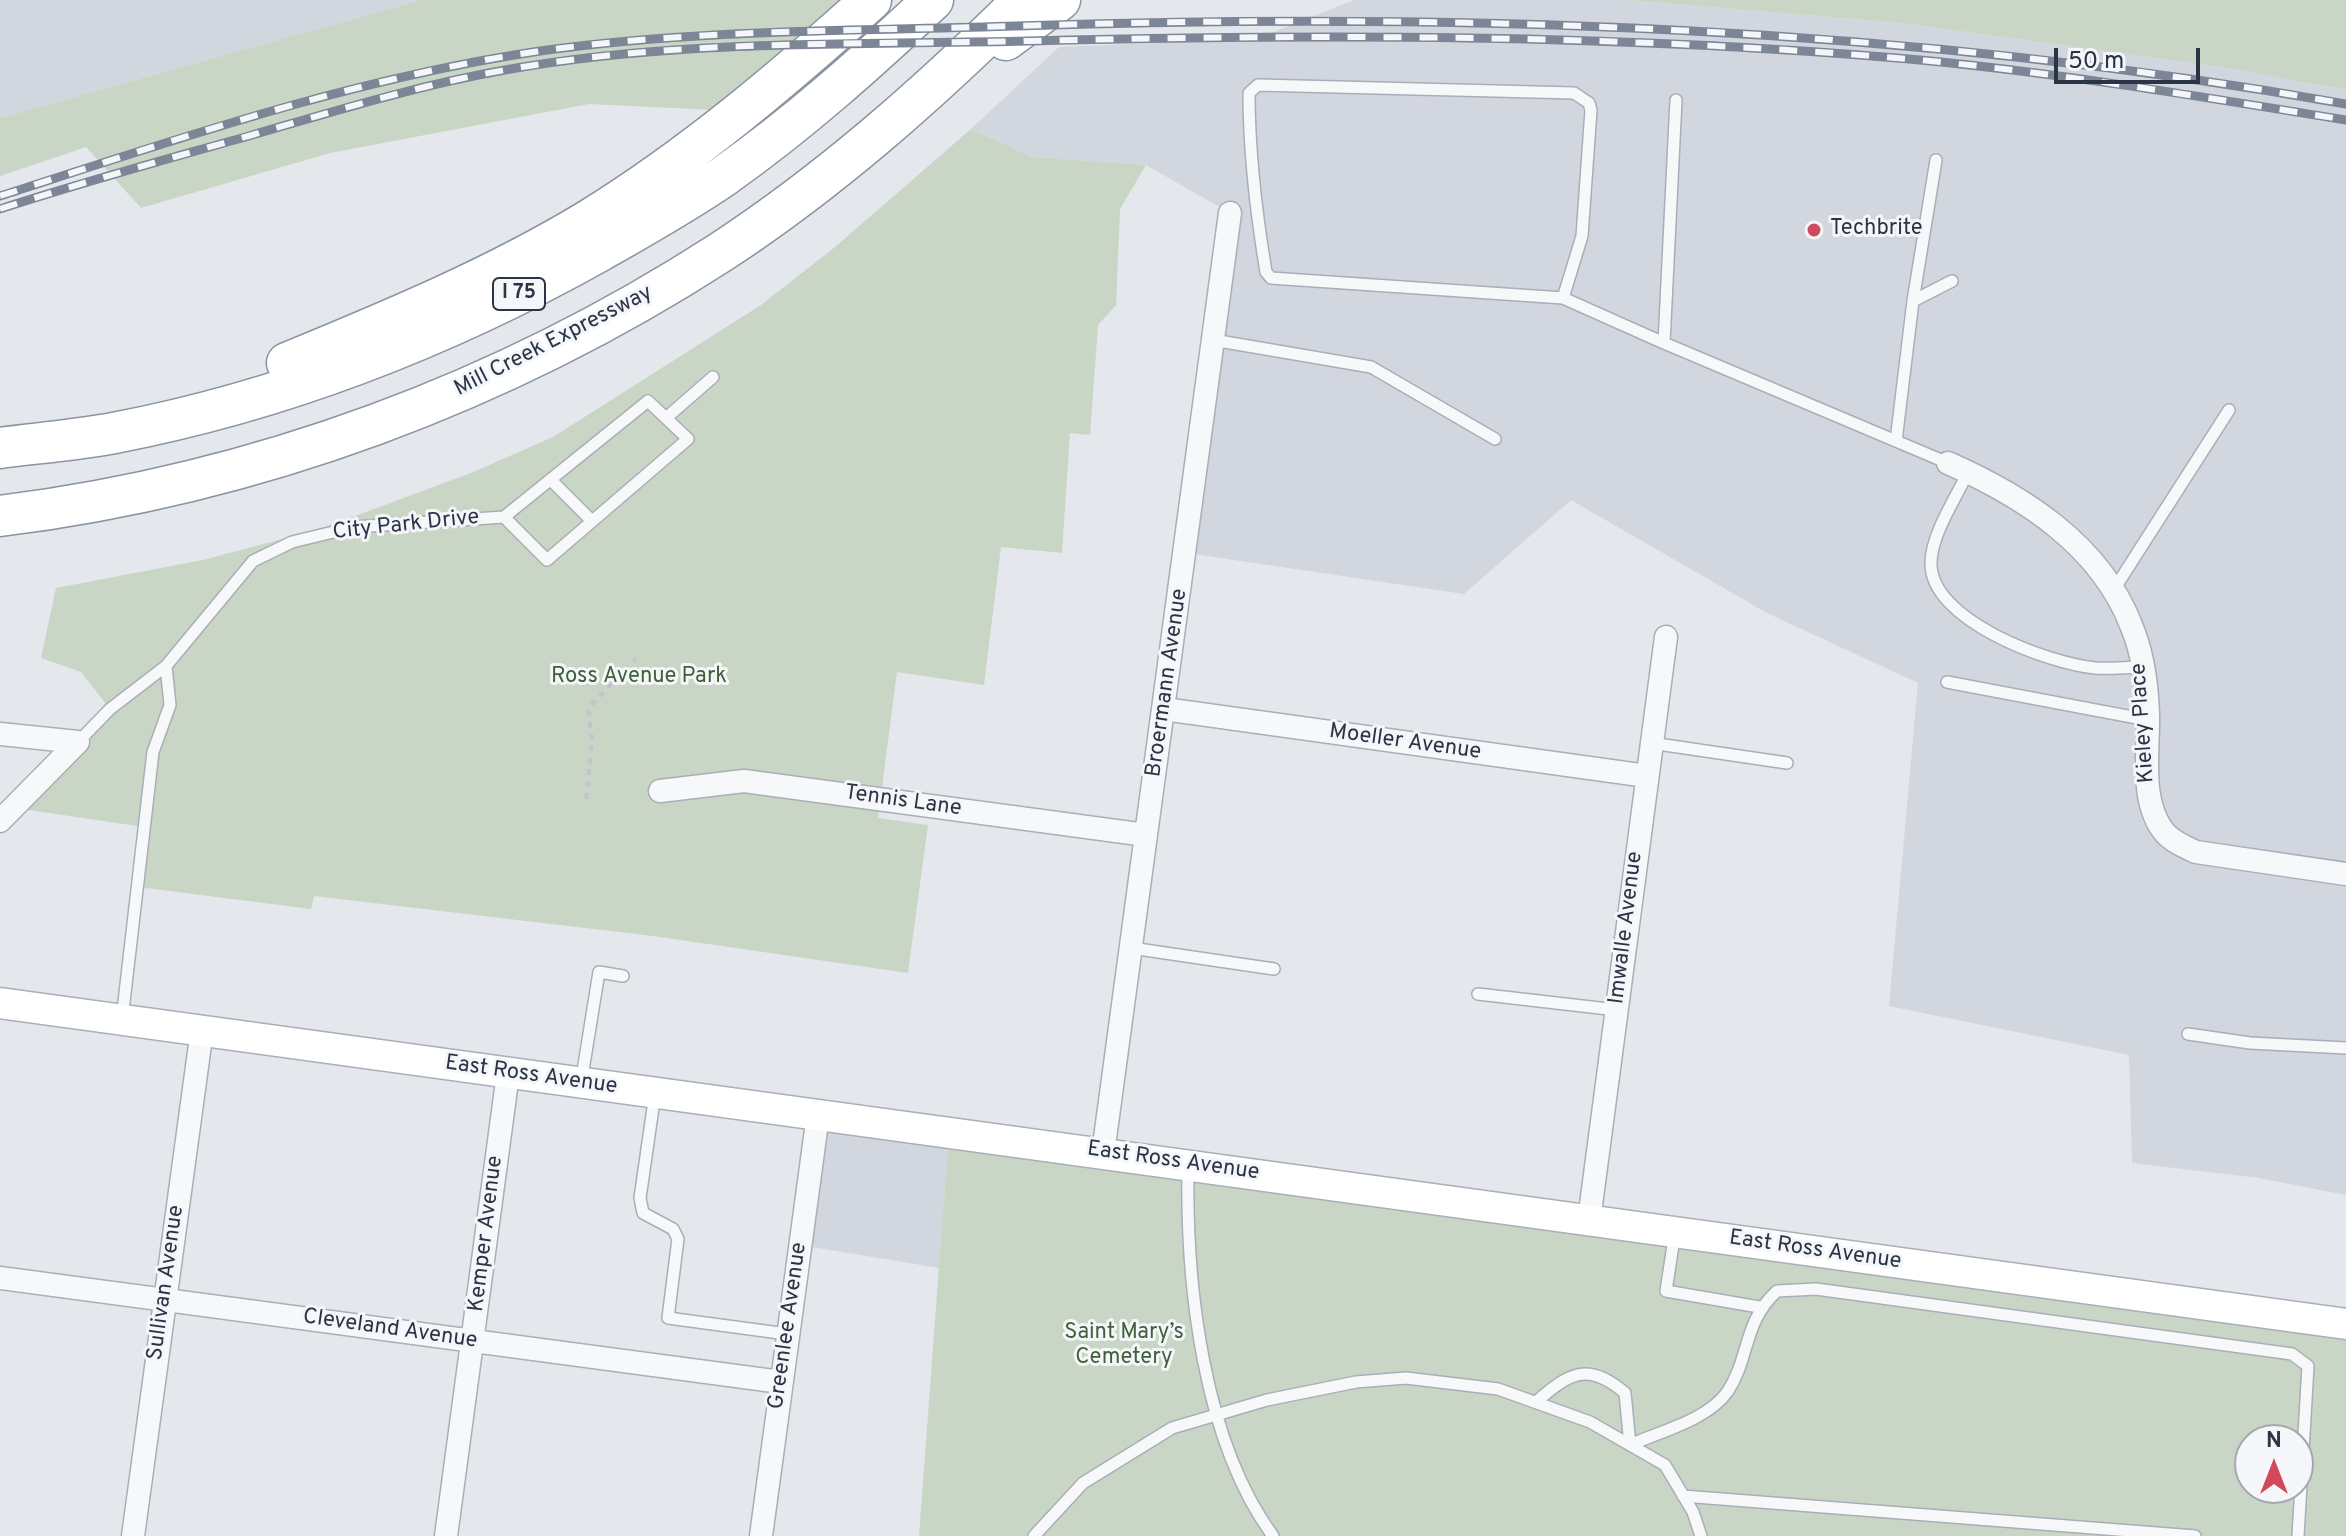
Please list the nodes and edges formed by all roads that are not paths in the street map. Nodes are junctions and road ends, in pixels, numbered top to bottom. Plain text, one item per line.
1 (871, 0) edge
2 (933, 0) edge
3 (1023, 0) edge
4 (1060, 0) edge
5 (969, 53) junction
6 (1676, 100) dead end
7 (1936, 160) dead end
8 (1230, 213) dead end
9 (1952, 281) dead end
10 (1563, 298) junction
11 (1913, 301) junction
12 (1213, 340) junction
13 (1664, 343) junction
14 (713, 377) dead end
15 (2229, 410) dead end
16 (666, 418) junction
17 (1495, 439) dead end
18 (1896, 441) junction
19 (17, 446) edge
20 (1958, 467) junction
21 (551, 480) junction
22 (0, 516) edge
23 (504, 517) junction
24 (592, 521) junction
25 (2113, 591) junction
26 (1666, 637) dead end
27 (166, 666) junction
28 (2144, 667) junction
29 (1947, 682) dead end
30 (1164, 709) junction
31 (2148, 720) junction
32 (0, 734) edge
33 (78, 742) junction
34 (1651, 743) junction
35 (1787, 763) dead end
36 (1647, 776) junction
37 (660, 791) dead end
38 (0, 821) edge
39 (1146, 835) junction
40 (2346, 874) edge
41 (1131, 948) junction
42 (1274, 969) dead end
43 (623, 976) dead end
44 (1478, 994) dead end
45 (0, 1003) edge
46 (1617, 1010) junction
47 (122, 1019) junction
48 (202, 1030) junction
49 (2188, 1034) dead end
50 (2346, 1048) edge
51 (508, 1074) junction
52 (581, 1083) junction
53 (655, 1094) junction
54 (818, 1115) junction
55 (1103, 1153) junction
56 (1188, 1164) junction
57 (1589, 1220) junction
58 (1675, 1232) junction
59 (0, 1278) edge
60 (165, 1300) junction
61 (1759, 1307) junction
62 (2346, 1324) edge
63 (787, 1334) junction
64 (474, 1342) junction
65 (781, 1382) junction
66 (1536, 1402) junction
67 (1218, 1414) junction
68 (1630, 1445) junction
69 (1683, 1496) junction
70 (133, 1536) edge
71 (446, 1536) edge
72 (761, 1536) edge
73 (1034, 1536) edge
74 (1273, 1536) edge
75 (1701, 1536) edge
76 (2195, 1536) edge
77 (2298, 1536) edge

1 - 19 highway
2 - 19 highway, I 75
3 - 5 highway, Mill Creek Expressway
4 - 5 highway
5 - 22 highway, Mill Creek Expressway
6 - 13 lane
7 - 11 lane
8 - 12 street, Broermann Avenue
9 - 11 lane
10 - 10 lane
10 - 13 lane
11 - 18 lane
12 - 17 lane
12 - 30 street, Broermann Avenue
13 - 18 lane
14 - 16 lane
15 - 25 lane
16 - 21 lane, City Park Drive
16 - 24 lane
18 - 20 lane
20 - 25 street, Kieley Place
20 - 28 lane
21 - 23 lane, City Park Drive
21 - 24 lane
23 - 24 lane
23 - 27 lane, City Park Drive
25 - 28 street, Kieley Place
26 - 34 street, Imwalle Avenue
27 - 33 lane, City Park Drive
27 - 47 lane
28 - 31 street, Kieley Place
29 - 31 lane
30 - 36 street, Moeller Avenue
30 - 39 street, Broermann Avenue
31 - 40 street, Kieley Place
32 - 33 street
33 - 38 street, City Park Drive
34 - 35 lane
34 - 36 street, Imwalle Avenue
36 - 46 street, Imwalle Avenue
37 - 39 street, Tennis Lane
39 - 41 street, Broermann Avenue
41 - 42 lane
41 - 55 street, Broermann Avenue
43 - 52 lane
44 - 46 lane
45 - 47 street, East Ross Avenue
46 - 57 street, Imwalle Avenue
47 - 48 street, East Ross Avenue
48 - 51 street, East Ross Avenue
48 - 60 street, Sullivan Avenue
49 - 50 lane
51 - 52 street, East Ross Avenue
51 - 64 street, Kemper Avenue
52 - 53 street, East Ross Avenue
53 - 54 street, East Ross Avenue
53 - 63 lane
54 - 55 street, East Ross Avenue
54 - 63 street, Greenlee Avenue
55 - 56 street, East Ross Avenue
56 - 57 street, East Ross Avenue
56 - 67 lane
57 - 58 street, East Ross Avenue
58 - 61 lane
58 - 62 street, East Ross Avenue
59 - 60 street, Cleveland Avenue
60 - 64 street, Cleveland Avenue
60 - 70 street, Sullivan Avenue
61 - 68 lane
61 - 77 lane
63 - 65 street, Greenlee Avenue
64 - 65 street, Cleveland Avenue
64 - 71 street, Kemper Avenue
65 - 72 street, Greenlee Avenue
66 - 67 lane
66 - 68 lane
66 - 68 lane
67 - 73 lane
67 - 74 lane
68 - 69 lane
69 - 75 lane
69 - 76 lane

